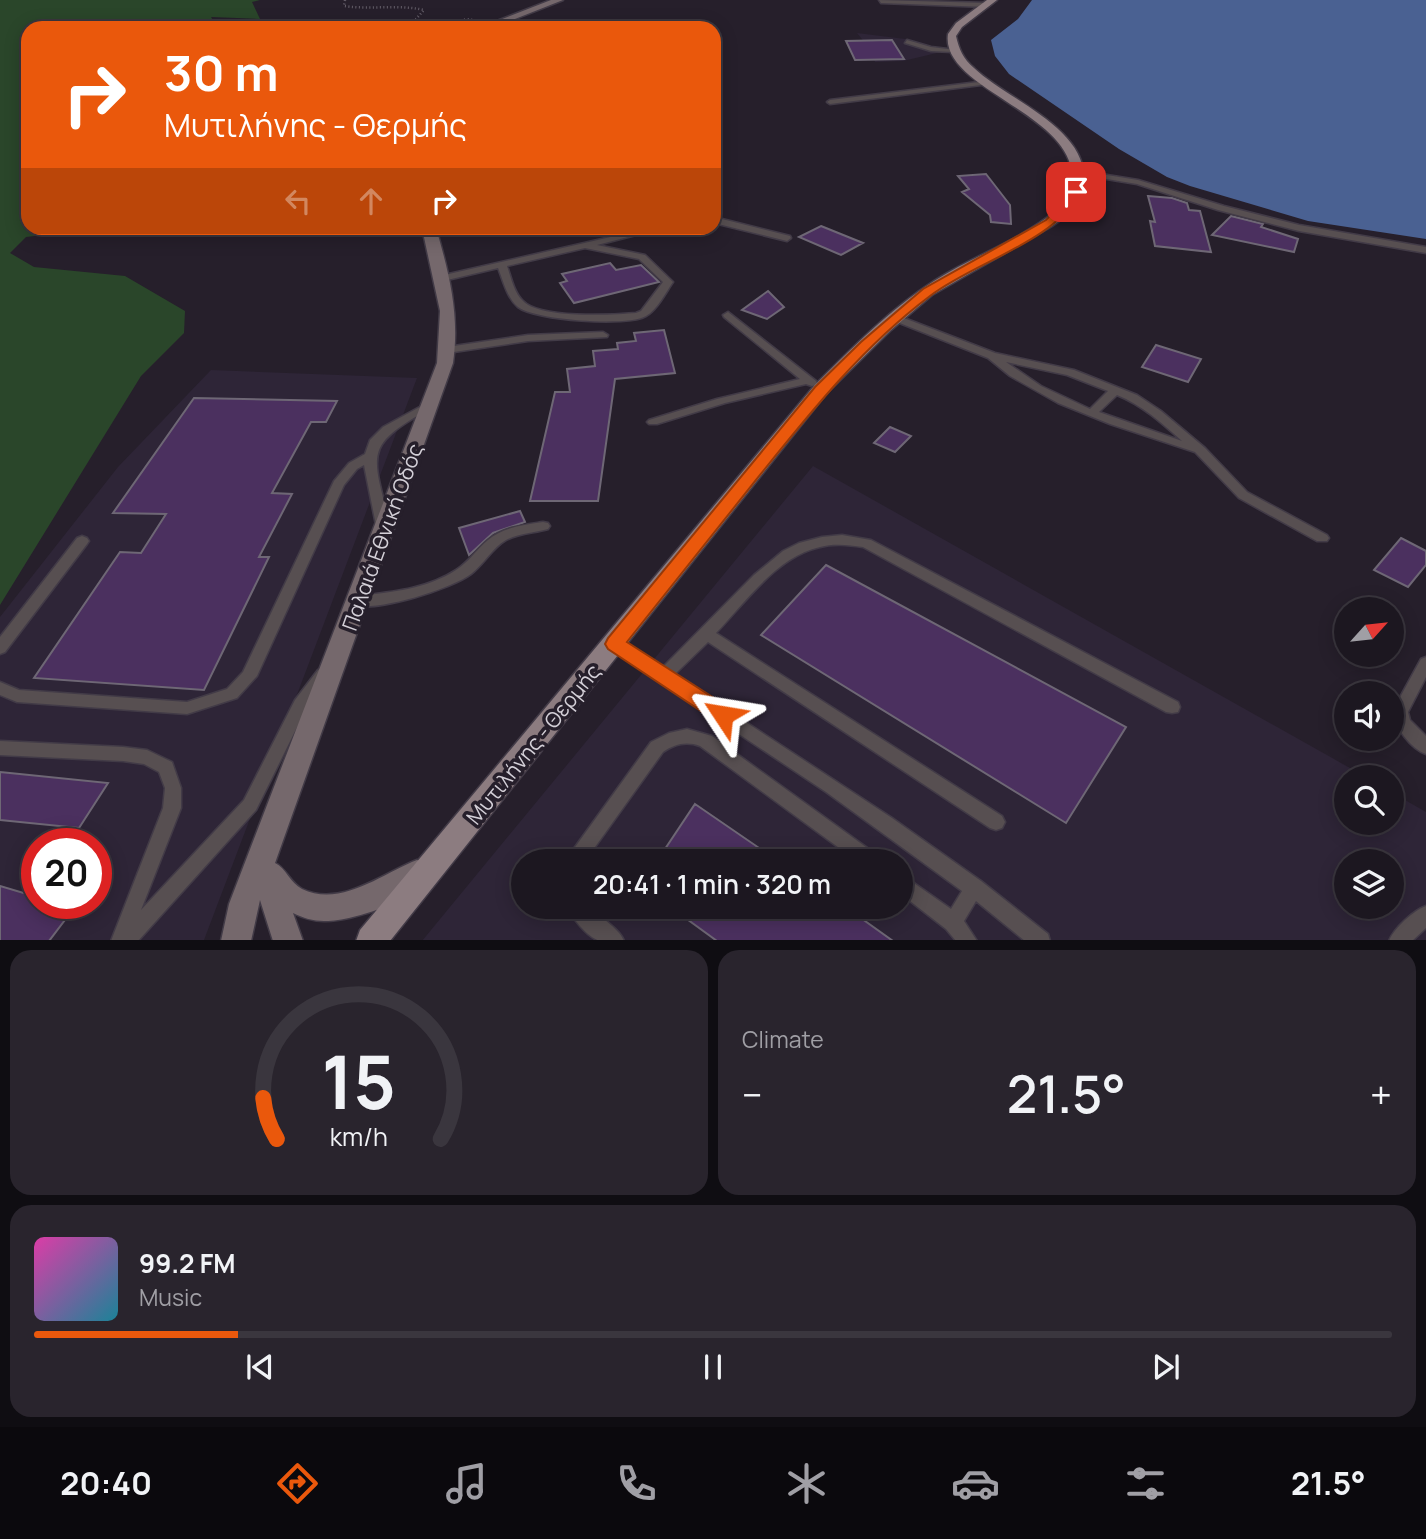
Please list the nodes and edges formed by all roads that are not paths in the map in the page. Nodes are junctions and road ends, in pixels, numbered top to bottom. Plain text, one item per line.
1 (559, 0) edge
2 (881, 1) edge
3 (990, 2) edge
4 (503, 21) edge
5 (907, 42) dead end
6 (953, 50) junction
7 (987, 83) junction
8 (830, 102) dead end
9 (1079, 172) junction
10 (721, 222) edge
11 (431, 235) edge
12 (628, 235) edge
13 (787, 237) dead end
14 (584, 245) junction
15 (1426, 250) edge
16 (501, 264) junction
17 (443, 278) junction
18 (729, 315) dead end
19 (896, 318) junction
20 (603, 335) dead end
21 (447, 350) junction
22 (992, 356) junction
23 (814, 385) junction
24 (1116, 389) junction
25 (429, 405) junction
26 (1092, 413) junction
27 (653, 422) dead end
28 (1200, 451) junction
29 (369, 457) junction
30 (543, 526) dead end
31 (384, 529) junction
32 (1322, 538) dead end
33 (82, 541) dead end
34 (358, 601) junction
35 (707, 634) junction
36 (615, 644) junction
37 (0, 648) edge
38 (338, 658) junction
39 (1426, 663) edge
40 (664, 675) junction
41 (0, 688) edge
42 (1172, 707) dead end
43 (1426, 747) edge
44 (0, 748) edge
45 (996, 822) dead end
46 (270, 840) junction
47 (583, 849) edge
48 (856, 849) edge
49 (436, 861) junction
50 (272, 879) junction
51 (975, 887) junction
52 (913, 892) edge
53 (1426, 915) edge
54 (587, 919) edge
55 (953, 922) junction
56 (122, 940) edge
57 (236, 940) edge
58 (288, 940) edge
59 (371, 940) edge
60 (615, 940) edge
61 (968, 940) edge
62 (1041, 940) edge
63 (1398, 940) edge

1 - 4 main road
2 - 3 lane
3 - 6 main road
5 - 6 lane
6 - 7 main road
7 - 8 lane
7 - 9 main road
9 - 15 lane
9 - 19 main road, Μυτιλήνης - Θερμής
10 - 13 lane
11 - 17 main road, Παλαιά Εθνική Οδός
12 - 14 lane
14 - 16 lane
14 - 16 lane
16 - 17 lane
17 - 21 main road, Παλαιά Εθνική Οδός
18 - 23 lane
19 - 22 lane
19 - 23 main road, Μυτιλήνης - Θερμής
20 - 21 lane
21 - 25 main road, Παλαιά Εθνική Οδός
22 - 24 lane
22 - 26 lane
23 - 27 lane
23 - 36 main road, Μυτιλήνης - Θερμής
24 - 26 lane
24 - 28 lane
25 - 29 lane
25 - 31 main road, Παλαιά Εθνική Οδός
26 - 28 lane
28 - 32 lane
29 - 31 lane
29 - 41 lane
30 - 34 lane
31 - 34 main road, Παλαιά Εθνική Οδός
33 - 37 lane
34 - 38 main road, Παλαιά Εθνική Οδός
35 - 40 lane
35 - 42 lane
35 - 45 lane
36 - 40 lane
36 - 49 main road, Μυτιλήνης - Θερμής
38 - 46 main road, Παλαιά Εθνική Οδός
38 - 56 lane
39 - 43 lane
40 - 51 lane
44 - 56 lane
46 - 50 main road, Παλαιά Εθνική Οδός
46 - 57 main road, Παλαιά Εθνική Οδός
47 - 48 lane
49 - 50 main road
49 - 59 main road, Μυτιλήνης - Θερμής
50 - 58 main road, Παλαιά Εθνική Οδός
51 - 55 lane
51 - 62 lane
52 - 55 lane
53 - 63 lane
54 - 60 lane
55 - 61 lane

